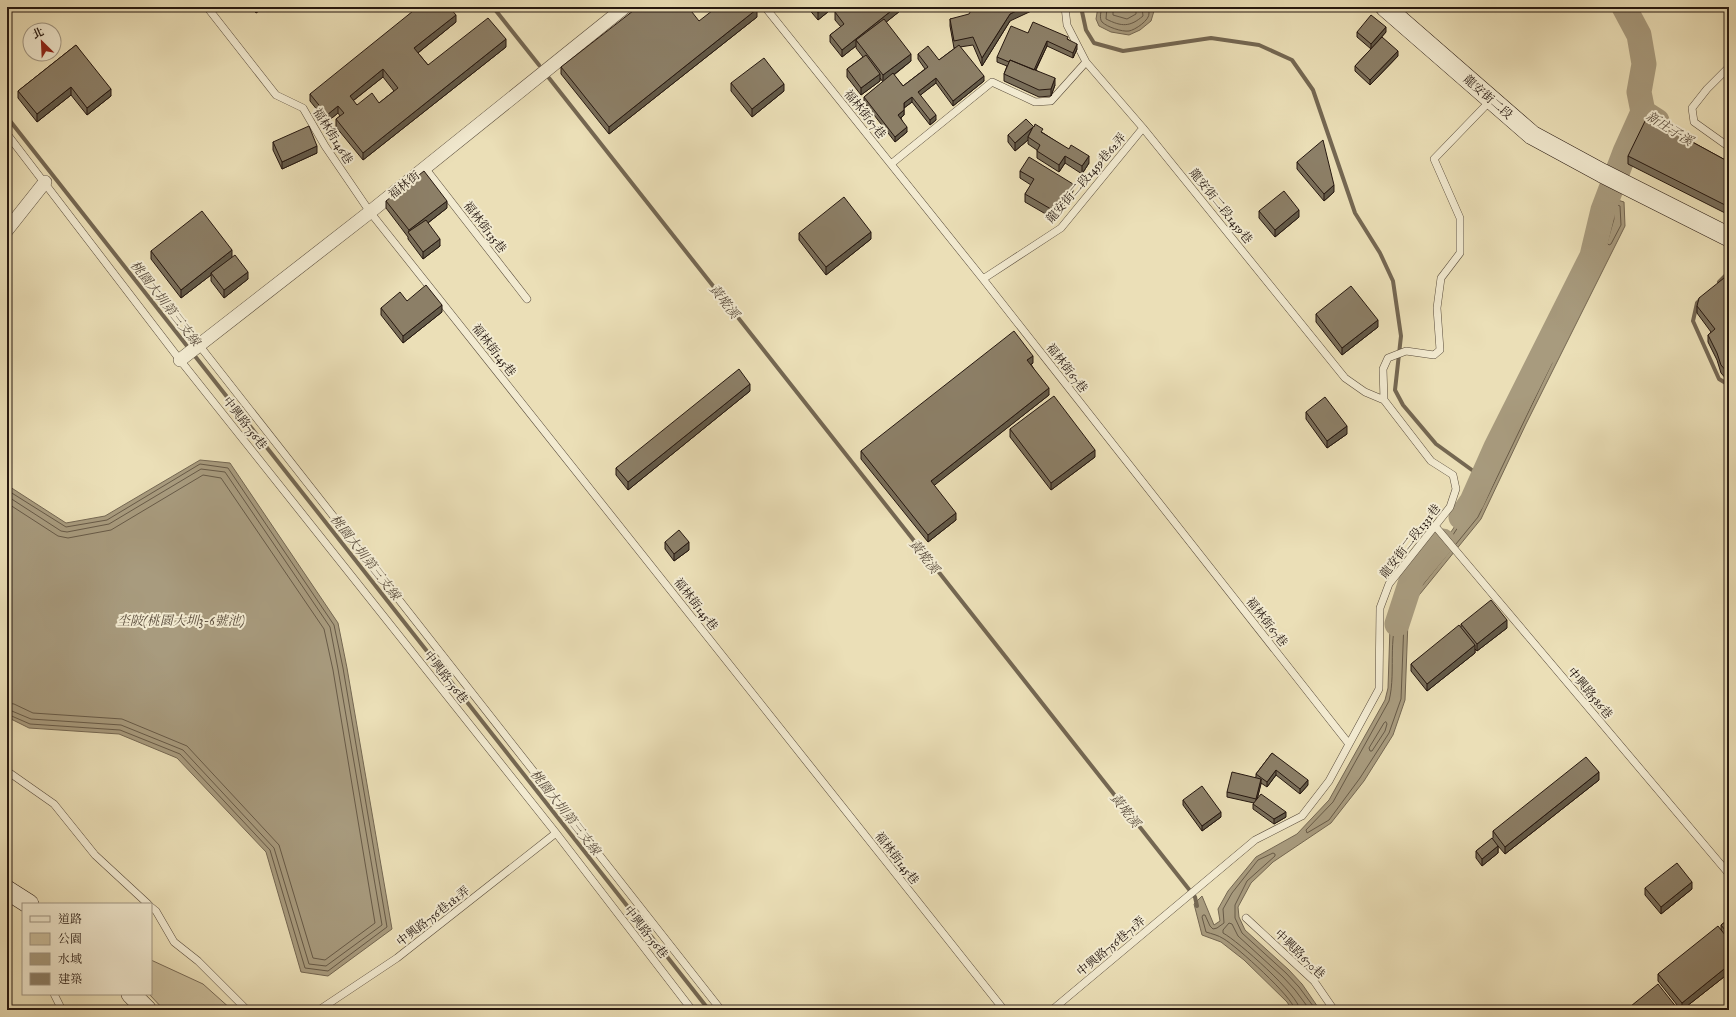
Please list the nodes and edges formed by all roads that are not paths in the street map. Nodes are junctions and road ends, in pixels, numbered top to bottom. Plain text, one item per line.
1 (207, 7) edge
2 (625, 7) edge
3 (765, 7) edge
4 (1065, 7) edge
5 (1385, 7) edge
6 (1086, 62) junction
7 (1729, 68) edge
8 (1492, 100) junction
9 (1143, 128) junction
10 (7, 134) edge
11 (1729, 147) edge
12 (891, 164) junction
13 (425, 168) junction
14 (45, 182) junction
15 (370, 212) junction
16 (7, 230) edge
17 (1729, 237) edge
18 (983, 279) junction
19 (527, 300) dead end
20 (199, 345) junction
21 (180, 360) junction
22 (1384, 400) junction
23 (1435, 526) junction
24 (1349, 744) junction
25 (7, 771) edge
26 (556, 833) junction
27 (1729, 874) edge
28 (1199, 888) joint
29 (7, 890) edge
30 (27, 903) edge
31 (147, 903) edge
32 (152, 908) edge
33 (1246, 918) dead end
34 (54, 995) edge
35 (132, 995) edge
36 (62, 1010) edge
37 (147, 1010) edge
38 (247, 1010) edge
39 (319, 1010) edge
40 (692, 1010) edge
41 (721, 1010) edge
42 (1004, 1010) edge
43 (1052, 1010) edge
44 (1334, 1010) edge

1 - 15 lane, 福林街146巷
2 - 13 street, 福林街
3 - 12 lane, 福林街67巷
4 - 6 lane, 龍安街二段1459巷
5 - 8 street, 龍安街二段
6 - 9 lane, 龍安街二段1459巷
6 - 12 lane
7 - 11 lane
8 - 17 street, 龍安街二段
8 - 22 lane
9 - 18 lane, 龍安街二段1459巷62弄
9 - 22 lane, 龍安街二段1459巷
10 - 14 lane, 中興路756巷
12 - 18 lane, 福林街67巷
13 - 15 street, 福林街
13 - 19 lane, 福林街135巷
14 - 16 street
14 - 21 lane, 中興路756巷
15 - 20 street, 福林街
15 - 42 lane, 福林街145巷
18 - 24 lane, 福林街67巷
20 - 21 street, 福林街
20 - 41 lane
21 - 26 lane, 中興路756巷
22 - 23 lane, 龍安街二段1331巷
23 - 24 lane, 龍安街二段1331巷
23 - 27 lane, 中興路586巷
24 - 28 lane, 龍安街二段1331巷
25 - 31 lane
26 - 39 lane, 中興路756巷181弄
26 - 40 lane, 中興路756巷
28 - 43 lane, 中興路756巷71弄
29 - 30 street
32 - 38 lane
33 - 44 lane, 中興路670巷
34 - 36 lane
35 - 37 street

